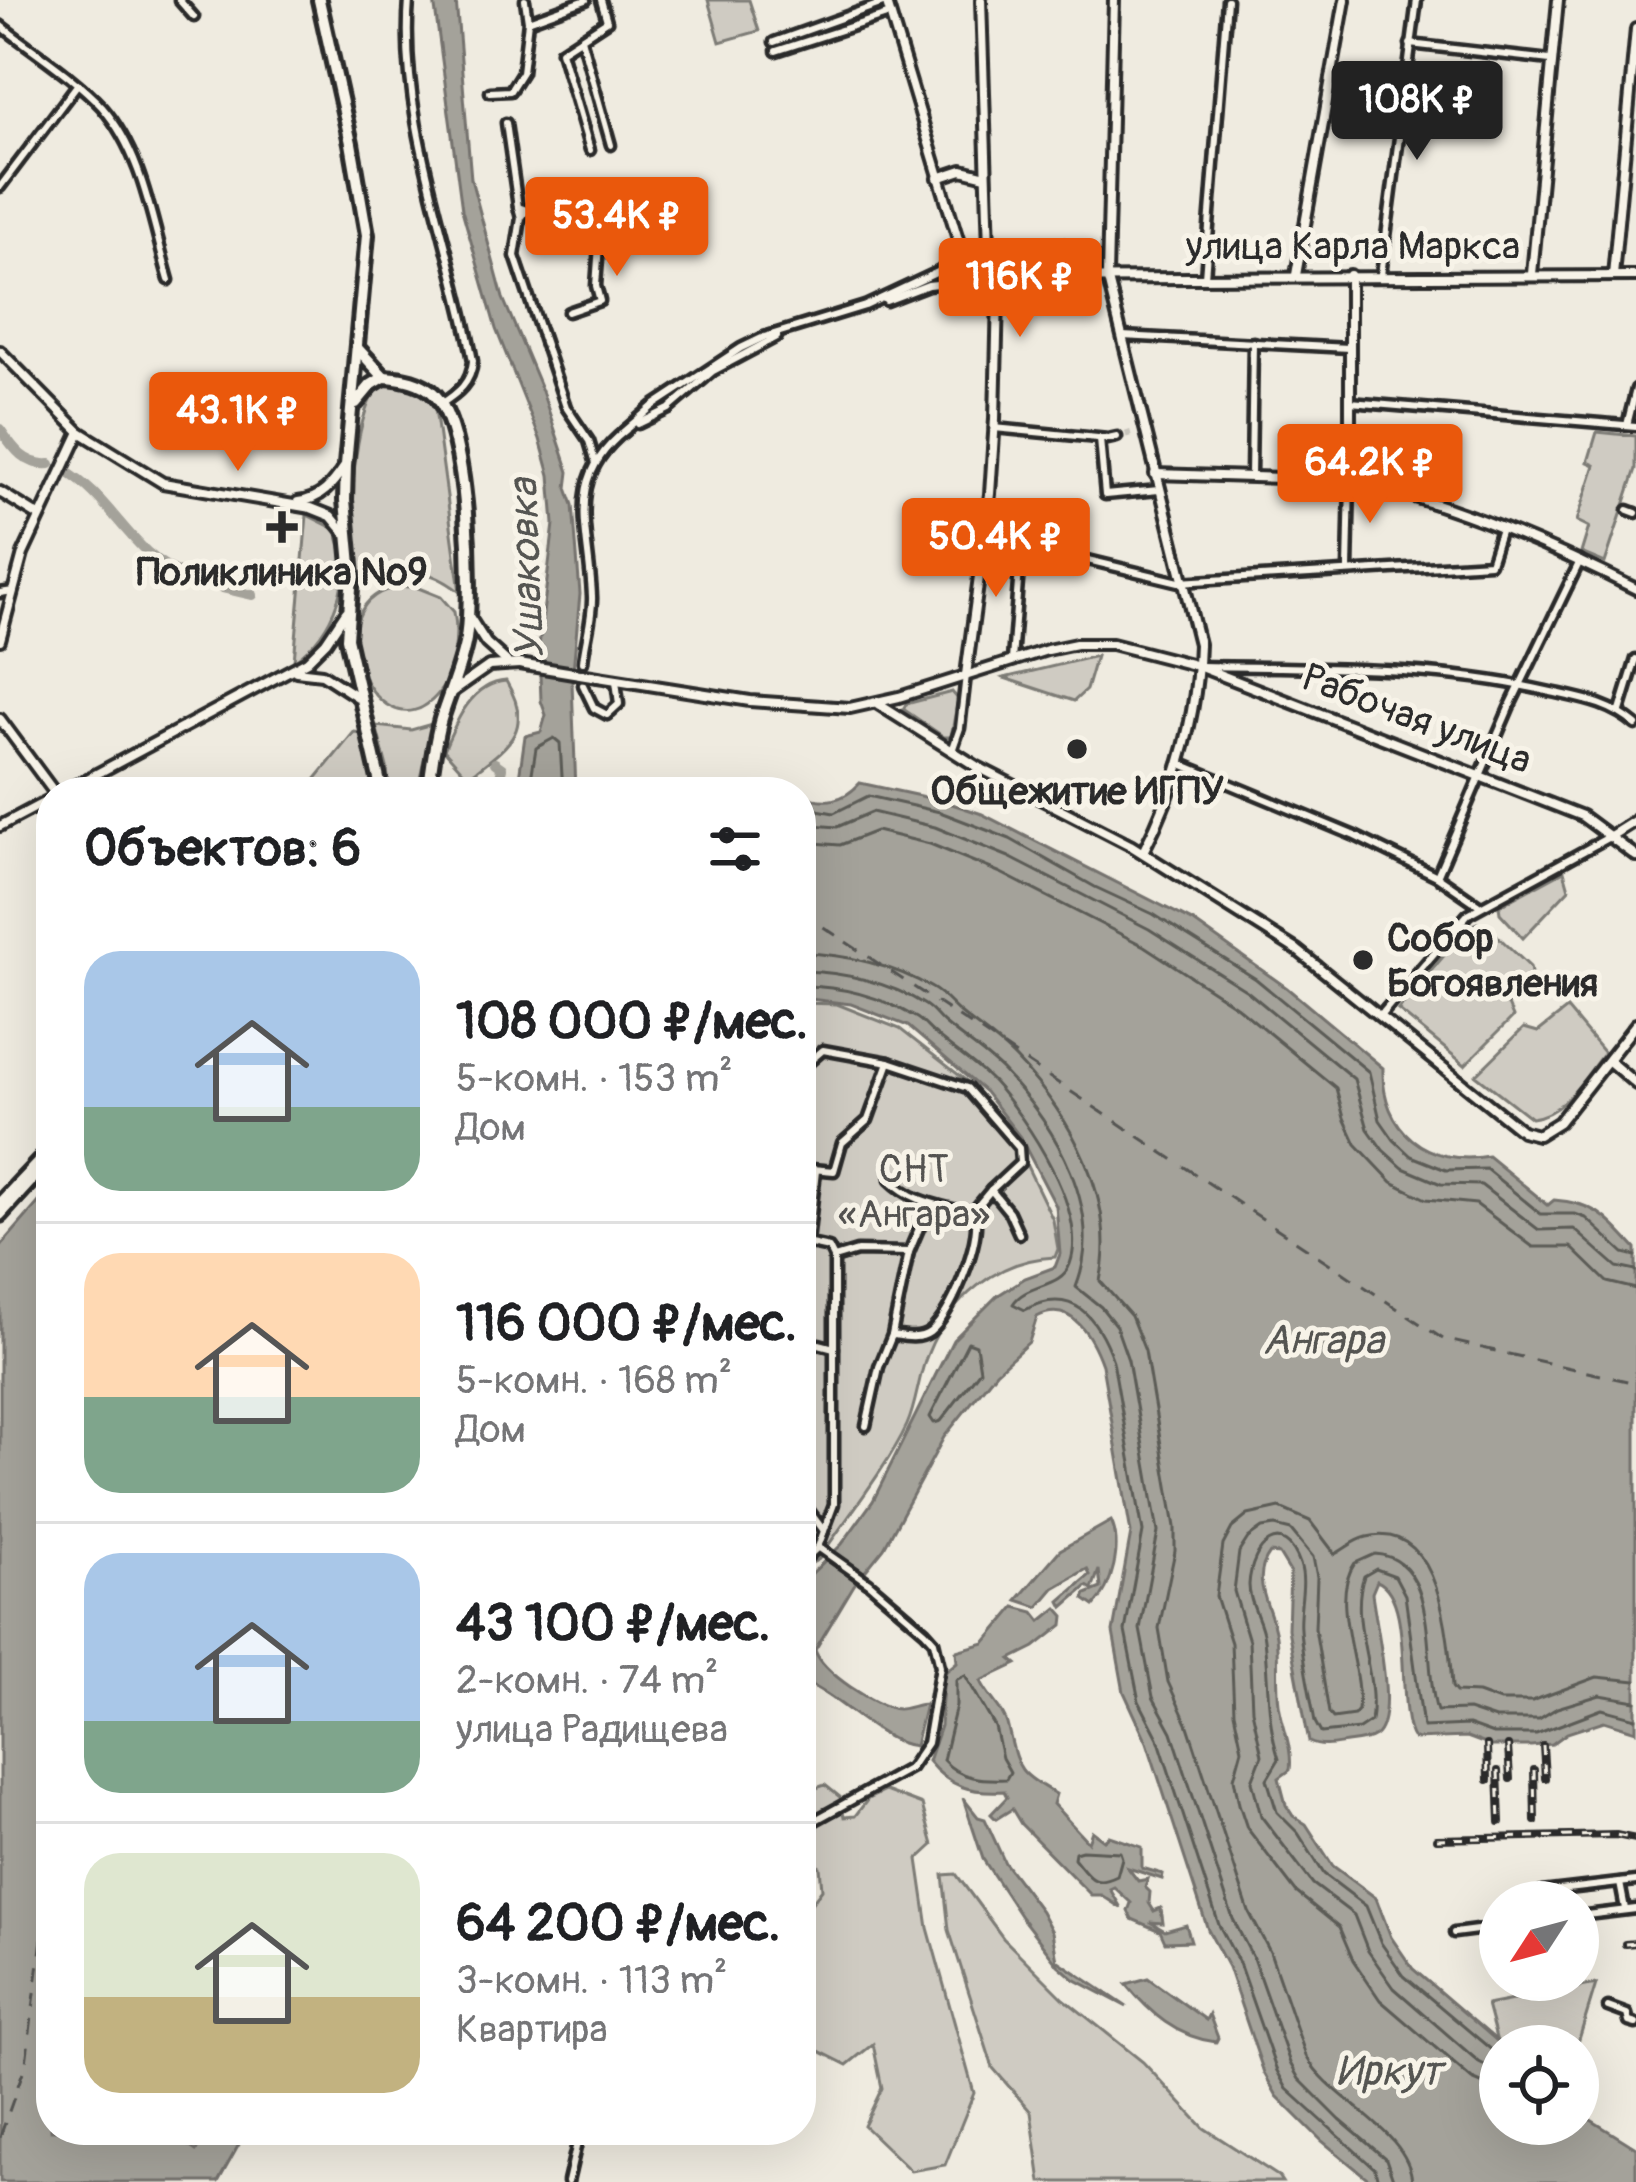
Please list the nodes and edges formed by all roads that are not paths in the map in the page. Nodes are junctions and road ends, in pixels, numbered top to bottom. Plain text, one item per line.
1 (179, 0) edge
2 (193, 0) edge
3 (319, 0) edge
4 (409, 0) edge
5 (525, 0) edge
6 (586, 0) edge
7 (601, 0) edge
8 (981, 0) edge
9 (1114, 0) edge
10 (1227, 0) edge
11 (1345, 0) edge
12 (1418, 0) edge
13 (1558, 0) edge
14 (886, 1) edge
15 (890, 14) junction
16 (528, 21) junction
17 (0, 25) edge
18 (1636, 29) edge
19 (581, 38) junction
20 (1410, 44) junction
21 (1550, 60) junction
22 (77, 85) junction
23 (490, 92) dead end
24 (506, 123) dead end
25 (611, 145) dead end
26 (590, 150) dead end
27 (986, 176) junction
28 (938, 178) junction
29 (0, 187) edge
30 (603, 191) dead end
31 (522, 208) junction
32 (545, 213) dead end
33 (962, 252) junction
34 (991, 264) junction
35 (975, 270) junction
36 (1532, 274) junction
37 (1296, 275) junction
38 (1350, 275) junction
39 (1381, 275) junction
40 (1107, 276) junction
41 (1613, 276) junction
42 (1636, 276) edge
43 (1204, 277) junction
44 (982, 279) junction
45 (169, 280) dead end
46 (997, 280) junction
47 (998, 296) junction
48 (568, 312) dead end
49 (1119, 336) junction
50 (1253, 342) junction
51 (1350, 348) junction
52 (358, 349) junction
53 (0, 351) edge
54 (384, 377) junction
55 (1636, 388) edge
56 (663, 400) junction
57 (1350, 402) junction
58 (441, 404) junction
59 (354, 406) junction
60 (670, 408) junction
61 (1632, 425) edge
62 (624, 428) junction
63 (994, 428) junction
64 (80, 432) junction
65 (1118, 436) tunnel mouth
66 (1100, 439) junction
67 (595, 461) junction
68 (346, 464) junction
69 (1155, 474) junction
70 (1251, 478) junction
71 (1350, 480) junction
72 (1160, 490) junction
73 (0, 492) edge
74 (290, 503) junction
75 (39, 516) junction
76 (1501, 529) junction
77 (347, 536) junction
78 (984, 536) junction
79 (1021, 543) junction
80 (1580, 561) junction
81 (1348, 570) junction
82 (1185, 582) junction
83 (1636, 589) edge
84 (14, 591) junction
85 (0, 593) edge
86 (348, 605) junction
87 (468, 615) junction
88 (0, 640) edge
89 (1636, 658) edge
90 (1012, 660) junction
91 (507, 662) junction
92 (583, 662) dead end
93 (1198, 666) junction
94 (966, 675) junction
95 (278, 678) junction
96 (616, 681) junction
97 (583, 685) dead end
98 (1520, 685) junction
99 (451, 693) junction
100 (877, 703) junction
101 (360, 704) junction
102 (1620, 711) junction
103 (0, 719) edge
104 (1636, 725) edge
105 (952, 751) junction
106 (1179, 763) junction
107 (39, 777) edge
108 (92, 777) edge
109 (378, 777) edge
110 (431, 777) edge
111 (1480, 777) junction
112 (36, 807) edge
113 (1636, 820) edge
114 (0, 826) edge
115 (1609, 836) junction
116 (1143, 852) junction
117 (1636, 856) edge
118 (1437, 876) junction
119 (1479, 905) junction
120 (1381, 1015) junction
121 (1636, 1024) edge
122 (816, 1056) edge
123 (1609, 1061) junction
124 (889, 1062) junction
125 (1636, 1084) edge
126 (36, 1165) edge
127 (816, 1171) edge
128 (36, 1175) edge
129 (890, 1180) dead end
130 (991, 1190) junction
131 (0, 1203) edge
132 (929, 1205) junction
133 (970, 1214) junction
134 (0, 1215) edge
135 (1019, 1234) dead end
136 (816, 1245) edge
137 (909, 1252) junction
138 (834, 1258) junction
139 (892, 1335) junction
140 (816, 1344) edge
141 (834, 1348) junction
142 (866, 1426) dead end
143 (816, 1521) edge
144 (824, 1532) junction
145 (820, 1549) junction
146 (816, 1552) edge
147 (816, 1820) edge
148 (1636, 1881) edge
149 (1620, 1883) junction
150 (1599, 1885) edge
151 (1636, 1909) edge
152 (1625, 1910) junction
153 (1599, 1913) edge
154 (1479, 1930) edge
155 (1454, 1933) dead end
156 (1608, 2007) dead end
157 (1636, 2024) edge
158 (577, 2145) edge
159 (568, 2182) edge

1 - 2 street
3 - 52 main road
4 - 58 street
5 - 16 street
6 - 16 street
7 - 19 street
8 - 27 main road
9 - 40 main road
10 - 43 street
11 - 37 main road
12 - 20 street
13 - 21 main road
14 - 15 main road
14 - 15 street
15 - 28 main road
16 - 23 street
17 - 22 street
18 - 41 main road
19 - 25 street
19 - 26 street
20 - 21 street
20 - 39 street
21 - 36 main road
22 - 29 street
22 - 45 street
24 - 31 street
27 - 28 main road
27 - 34 main road
28 - 33 main road
30 - 48 street
31 - 32 street
31 - 67 street
33 - 35 main road
33 - 56 street
34 - 35 main road
34 - 46 main road
35 - 44 main road
36 - 39 main road, улица Карла Маркса
36 - 41 main road, улица Карла Маркса
37 - 38 main road, улица Карла Маркса
37 - 43 main road, улица Карла Маркса
38 - 39 main road, улица Карла Маркса
38 - 51 main road
40 - 43 main road, улица Карла Маркса
40 - 46 main road, улица Карла Маркса
40 - 49 main road
41 - 42 main road, улица Карла Маркса
44 - 46 main road, улица Карла Маркса
44 - 47 main road
44 - 60 street, улица Карла Маркса
46 - 47 main road
47 - 63 main road
49 - 50 street
49 - 69 main road
50 - 51 street
50 - 70 street
51 - 57 main road
52 - 54 main road
52 - 59 main road
53 - 64 main road
54 - 58 main road
54 - 59 main road
55 - 61 street
56 - 60 street
56 - 62 street
57 - 61 street
57 - 71 main road
58 - 87 main road
59 - 68 main road
60 - 62 street, улица Карла Маркса
62 - 67 street
63 - 66 street
63 - 78 main road
64 - 74 main road
64 - 75 main road
65 - 66 street
66 - 72 street
67 - 92 street
68 - 74 main road
68 - 77 main road
69 - 70 main road
69 - 72 main road
70 - 71 main road
71 - 76 main road
71 - 81 street
72 - 82 main road
73 - 75 main road
74 - 77 main road
75 - 84 main road
76 - 80 main road
76 - 81 street
77 - 86 main road
78 - 79 street
78 - 94 main road
79 - 82 street
79 - 90 street
80 - 83 main road
80 - 98 street
81 - 82 street
82 - 93 main road
84 - 85 street
84 - 88 main road
86 - 95 main road
86 - 101 main road
87 - 91 main road
87 - 99 main road
89 - 102 street
90 - 93 main road, Рабочая улица
90 - 94 main road, Рабочая улица
91 - 96 main road, Рабочая улица, bridge
91 - 99 main road
93 - 98 street
93 - 106 main road
93 - 111 main road, Рабочая улица
94 - 100 main road, Рабочая улица
94 - 105 street
95 - 101 main road
95 - 108 main road
96 - 97 street
96 - 100 main road, Рабочая улица
98 - 102 street
98 - 111 street
99 - 110 main road
100 - 105 main road
101 - 109 main road
102 - 104 street
103 - 107 main road
105 - 116 main road
106 - 116 main road
106 - 118 street
111 - 115 main road, Рабочая улица
111 - 118 street
112 - 114 main road
113 - 115 main road
115 - 117 main road, Рабочая улица
115 - 119 street
116 - 120 main road
118 - 119 street
119 - 120 street
120 - 123 main road
121 - 123 main road
122 - 124 street
123 - 125 main road
124 - 127 street
124 - 130 street
126 - 131 main road
128 - 134 main road
129 - 132 street
130 - 133 street
130 - 135 street
132 - 133 street
132 - 137 street
133 - 139 street
136 - 138 street
137 - 138 street
137 - 139 street
138 - 141 street
139 - 142 street
140 - 141 street
141 - 144 street
143 - 144 street
144 - 145 street
145 - 146 street
145 - 147 street
148 - 149 street
149 - 150 street
149 - 152 street
151 - 152 street
152 - 153 street
154 - 155 street
156 - 157 street
158 - 159 street

